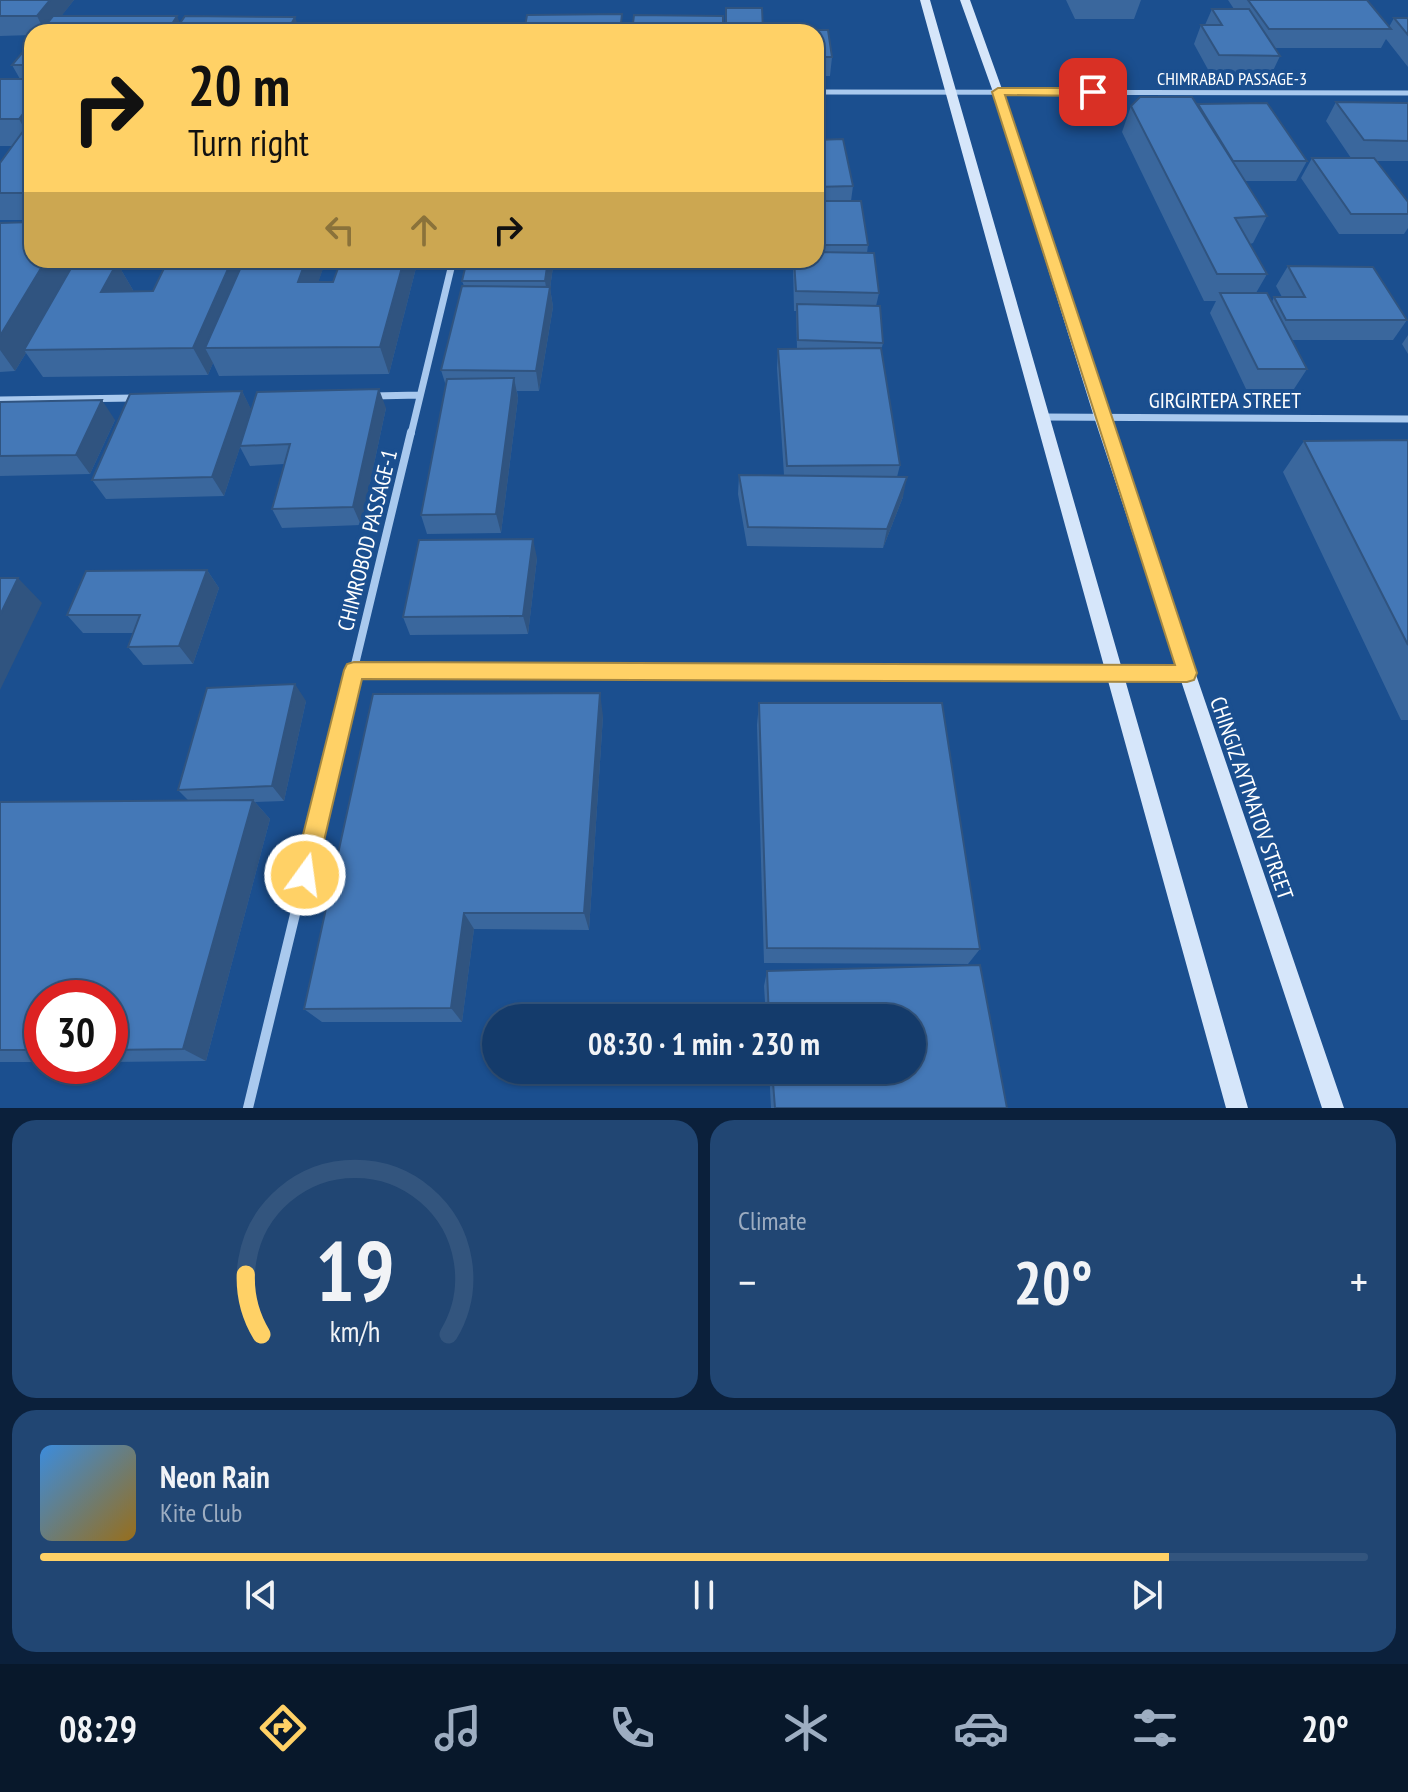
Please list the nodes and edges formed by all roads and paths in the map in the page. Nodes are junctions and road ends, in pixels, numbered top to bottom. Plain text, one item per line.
1 (925, 0) edge
2 (965, 0) edge
3 (824, 92) edge
4 (951, 92) junction
5 (998, 92) junction
6 (1408, 93) edge
7 (451, 268) edge
8 (420, 395) junction
9 (358, 396) edge
10 (140, 398) edge
11 (0, 400) edge
12 (1043, 417) junction
13 (1101, 417) junction
14 (1408, 419) edge
15 (354, 670) junction
16 (1115, 673) junction
17 (1187, 673) junction
18 (248, 1108) edge
19 (1237, 1108) edge
20 (1333, 1108) edge

1 - 4 main road
2 - 5 main road, CHINGIZ AYTMATOV STREET
3 - 4 street, CHIMRАBАD PASSAGE-3
4 - 5 street, CHIMRАBАD PASSAGE-3
4 - 12 main road
5 - 6 street, CHIMRАBАD PASSAGE-3
5 - 13 main road, CHINGIZ AYTMATOV STREET
7 - 8 street, CHIMROBOD PASSAGE-1
8 - 9 street
8 - 15 street, CHIMROBOD PASSAGE-1
10 - 11 street
12 - 13 street, GIRGIRTEPA STREET
12 - 16 main road
13 - 14 street, GIRGIRTEPA STREET
13 - 17 main road, CHINGIZ AYTMATOV STREET
15 - 16 lane
15 - 18 street, CHIMROBOD PASSAGE-1
16 - 17 lane
16 - 19 main road
17 - 20 main road, CHINGIZ AYTMATOV STREET

